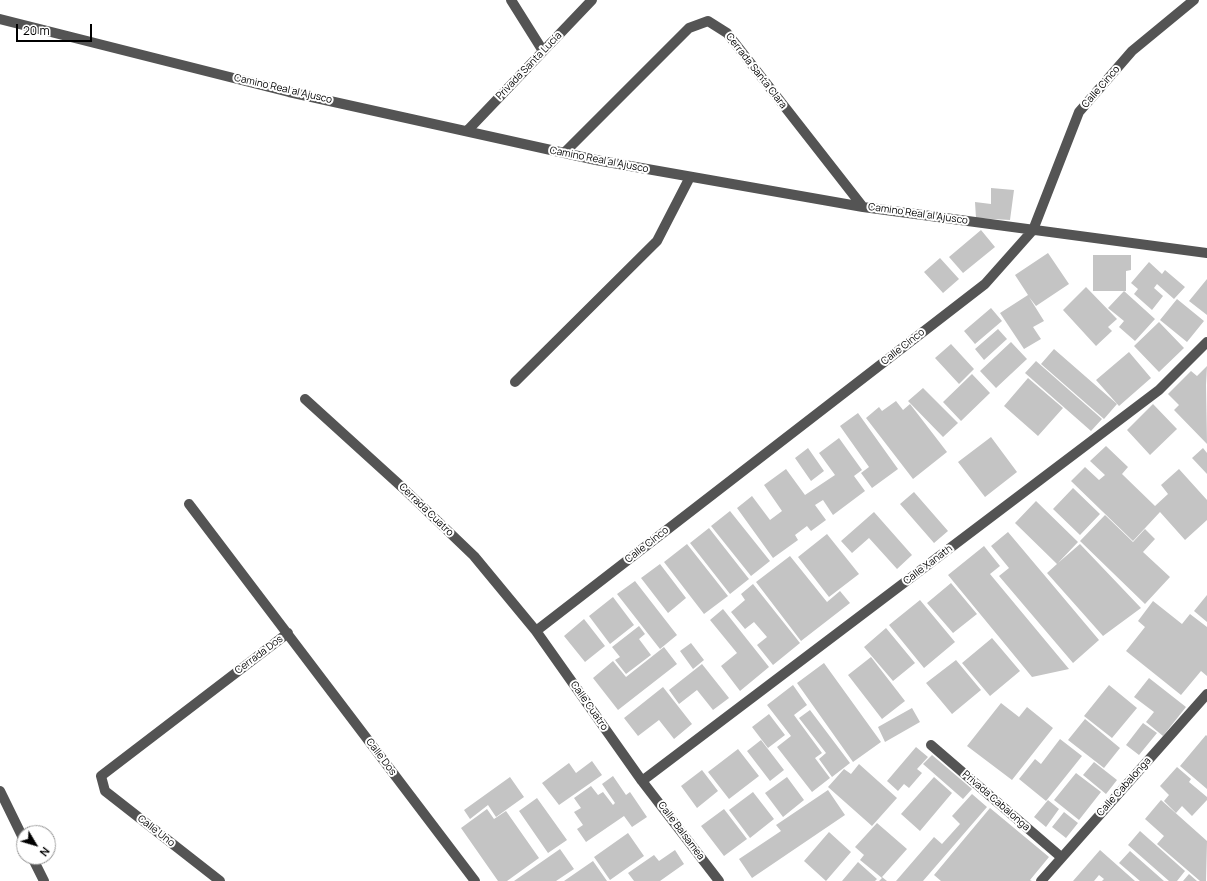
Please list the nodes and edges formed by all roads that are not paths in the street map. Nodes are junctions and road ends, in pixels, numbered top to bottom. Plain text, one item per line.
1 (511, 0) edge
2 (592, 0) edge
3 (1194, 0) edge
4 (0, 19) edge
5 (543, 51) junction
6 (467, 131) junction
7 (564, 153) junction
8 (690, 177) junction
9 (862, 207) junction
10 (1033, 230) junction
11 (1207, 252) edge
12 (1207, 342) edge
13 (515, 382) dead end
14 (304, 399) dead end
15 (189, 504) dead end
16 (536, 631) junction
17 (288, 633) junction
18 (1207, 694) edge
19 (931, 745) dead end
20 (101, 776) joint
21 (642, 781) junction
22 (0, 791) edge
23 (17, 825) edge
24 (1061, 857) junction
25 (36, 865) edge
26 (44, 881) edge
27 (220, 881) edge
28 (474, 881) edge
29 (719, 881) edge
30 (1041, 881) edge

1 - 5 street
2 - 5 street, Privada Santa Lucía
3 - 10 street, Calle Cinco
4 - 6 street, Camino Real al Ajusco
5 - 6 street, Privada Santa Lucía
6 - 7 street, Camino Real al Ajusco
7 - 8 street, Camino Real al Ajusco
7 - 9 street, Cerrada Santa Clara
8 - 9 street, Camino Real al Ajusco
8 - 13 street
9 - 10 street, Camino Real al Ajusco
10 - 11 street, Camino Real al Ajusco
10 - 16 street, Calle Cinco
12 - 21 street, Calle Xanath
14 - 16 street, Cerrada Cuatro
15 - 17 street, Cerrada Dos
16 - 21 street, Calle Cuatro
17 - 20 street, Cerrada Dos
17 - 28 street, Calle Dos
18 - 24 street, Calle Cabalonga
19 - 24 street, Privada Cabalonga
20 - 27 street, Calle Uno
21 - 29 street, Calle Balsamea
22 - 23 street
24 - 30 street, Calle Cabalonga
25 - 26 street

